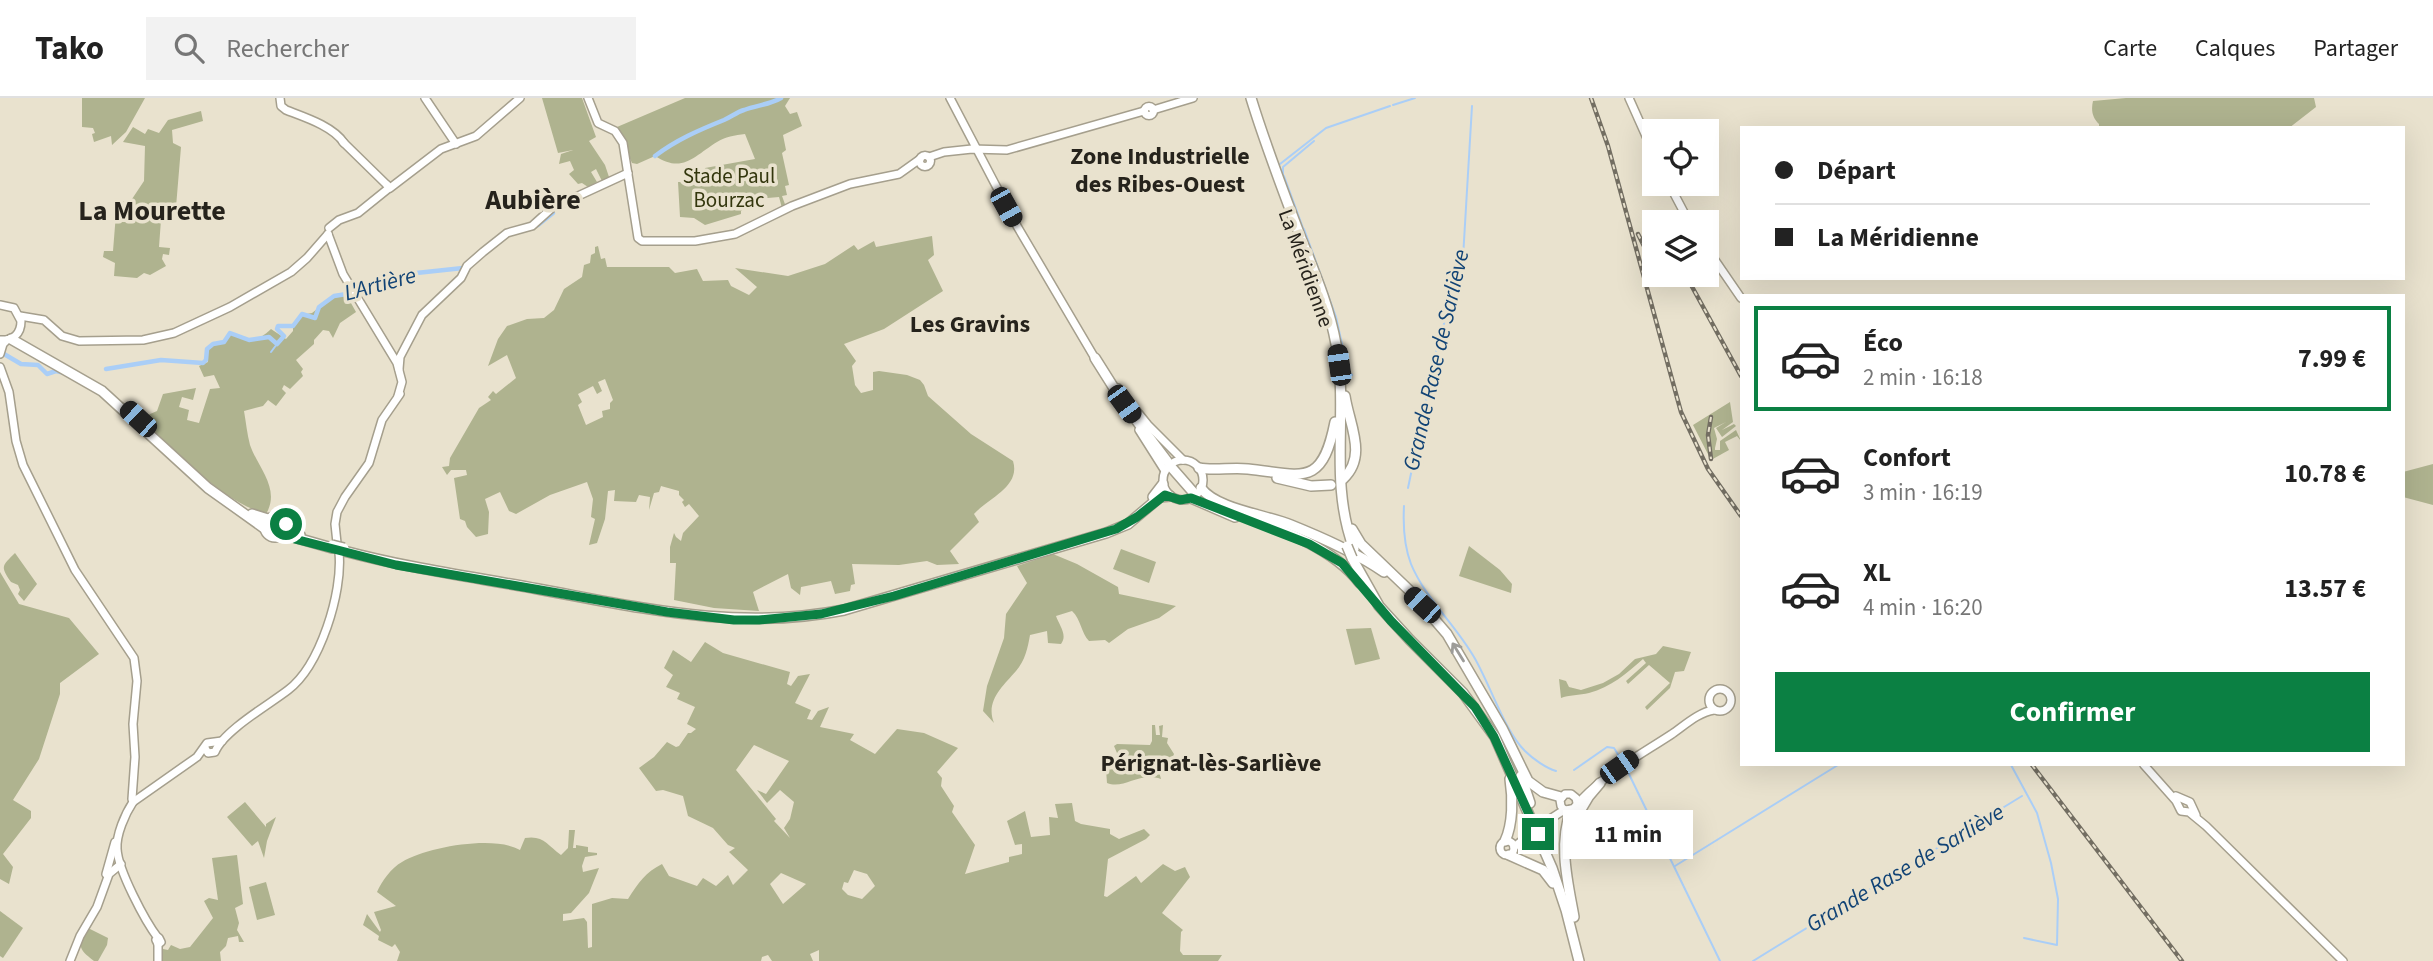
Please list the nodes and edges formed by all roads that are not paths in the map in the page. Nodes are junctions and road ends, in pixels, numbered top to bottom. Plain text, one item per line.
1 (425, 98) edge
2 (520, 98) edge
3 (587, 98) edge
4 (1193, 98) edge
5 (1248, 98) edge
6 (1629, 98) edge
7 (954, 102) edge
8 (285, 106) edge
9 (1147, 111) junction
10 (1642, 127) edge
11 (970, 138) junction
12 (453, 143) junction
13 (964, 150) junction
14 (980, 153) junction
15 (925, 160) junction
16 (625, 174) junction
17 (389, 185) junction
18 (328, 235) junction
19 (1719, 266) edge
20 (1740, 296) edge
21 (1, 304) edge
22 (20, 316) junction
23 (34, 319) junction
24 (20, 328) junction
25 (6, 340) edge
26 (1337, 346) junction
27 (0, 354) edge
28 (1095, 358) joint
29 (398, 362) junction
30 (0, 367) edge
31 (0, 376) edge
32 (1120, 391) junction
33 (1335, 422) junction
34 (16, 447) junction
35 (1183, 460) junction
36 (1169, 466) junction
37 (1199, 468) junction
38 (1343, 479) dead end
39 (1163, 484) junction
40 (1331, 485) dead end
41 (1198, 492) junction
42 (1170, 496) junction
43 (1341, 496) junction
44 (266, 523) junction
45 (285, 531) junction
46 (1349, 544) junction
47 (338, 548) junction
48 (1355, 558) junction
49 (1422, 605) junction
50 (1379, 606) junction
51 (1709, 700) junction
52 (1730, 701) junction
53 (1740, 703) edge
54 (1714, 710) junction
55 (1699, 716) junction
56 (1494, 717) junction
57 (1503, 754) junction
58 (2145, 766) edge
59 (1600, 783) junction
60 (133, 798) junction
61 (1530, 803) junction
62 (1569, 804) junction
63 (1510, 847) junction
64 (1565, 850) junction
65 (112, 856) junction
66 (119, 868) junction
67 (106, 882) junction
68 (1575, 923) junction
69 (1576, 947) junction
70 (158, 960) edge
71 (70, 961) edge
72 (1582, 961) edge
73 (2343, 961) edge

1 - 12 main road
2 - 12 main road
3 - 16 main road
4 - 9 main road
5 - 26 highway, La Méridienne
5 - 33 highway, La Méridienne
6 - 10 main road
7 - 11 main road
7 - 14 main road
8 - 17 main road
9 - 14 main road
9 - 14 main road
11 - 13 main road
11 - 14 main road
12 - 17 main road
13 - 14 main road
13 - 15 main road
14 - 15 main road
14 - 28 main road
14 - 32 main road
15 - 16 main road
16 - 29 main road
17 - 18 main road
18 - 23 main road
18 - 29 main road
19 - 20 main road
21 - 22 main road
22 - 23 main road
22 - 24 main road
23 - 24 main road
24 - 25 main road
24 - 44 highway
25 - 27 main road
25 - 44 highway
26 - 38 highway
26 - 43 highway, La Méridienne
28 - 36 highway
29 - 47 main road
30 - 34 main road
31 - 34 main road
32 - 35 main road
32 - 36 highway
33 - 37 highway
33 - 46 highway, La Méridienne
34 - 60 main road
35 - 36 main road
35 - 37 main road
36 - 39 main road
36 - 41 highway
37 - 41 main road
39 - 42 main road
39 - 47 highway
40 - 41 highway
41 - 42 main road
41 - 49 highway
41 - 50 highway
42 - 47 highway
43 - 46 highway, La Méridienne
43 - 49 highway
44 - 45 main road
44 - 45 main road
45 - 47 highway
46 - 48 highway, La Méridienne
47 - 60 main road
48 - 50 highway, La Méridienne
48 - 61 highway, La Méridienne
56 -> 49 highway
50 - 57 highway, La Méridienne
51 - 52 main road
51 - 54 main road
51 - 55 main road
52 - 53 main road
52 - 54 main road
54 - 55 main road
55 - 59 main road
56 - 61 highway
56 - 62 highway
57 - 63 highway
57 - 69 highway, La Méridienne
58 - 73 main road
59 - 62 main road
59 - 64 highway
60 - 65 main road
60 - 66 main road
61 - 68 highway, La Méridienne
62 - 63 main road, bridge
62 - 64 highway
63 - 69 highway
64 - 68 highway
65 - 66 main road
65 - 67 main road
66 - 67 main road
66 - 70 main road
67 - 71 main road
68 - 72 highway, La Méridienne
69 - 72 highway, La Méridienne

